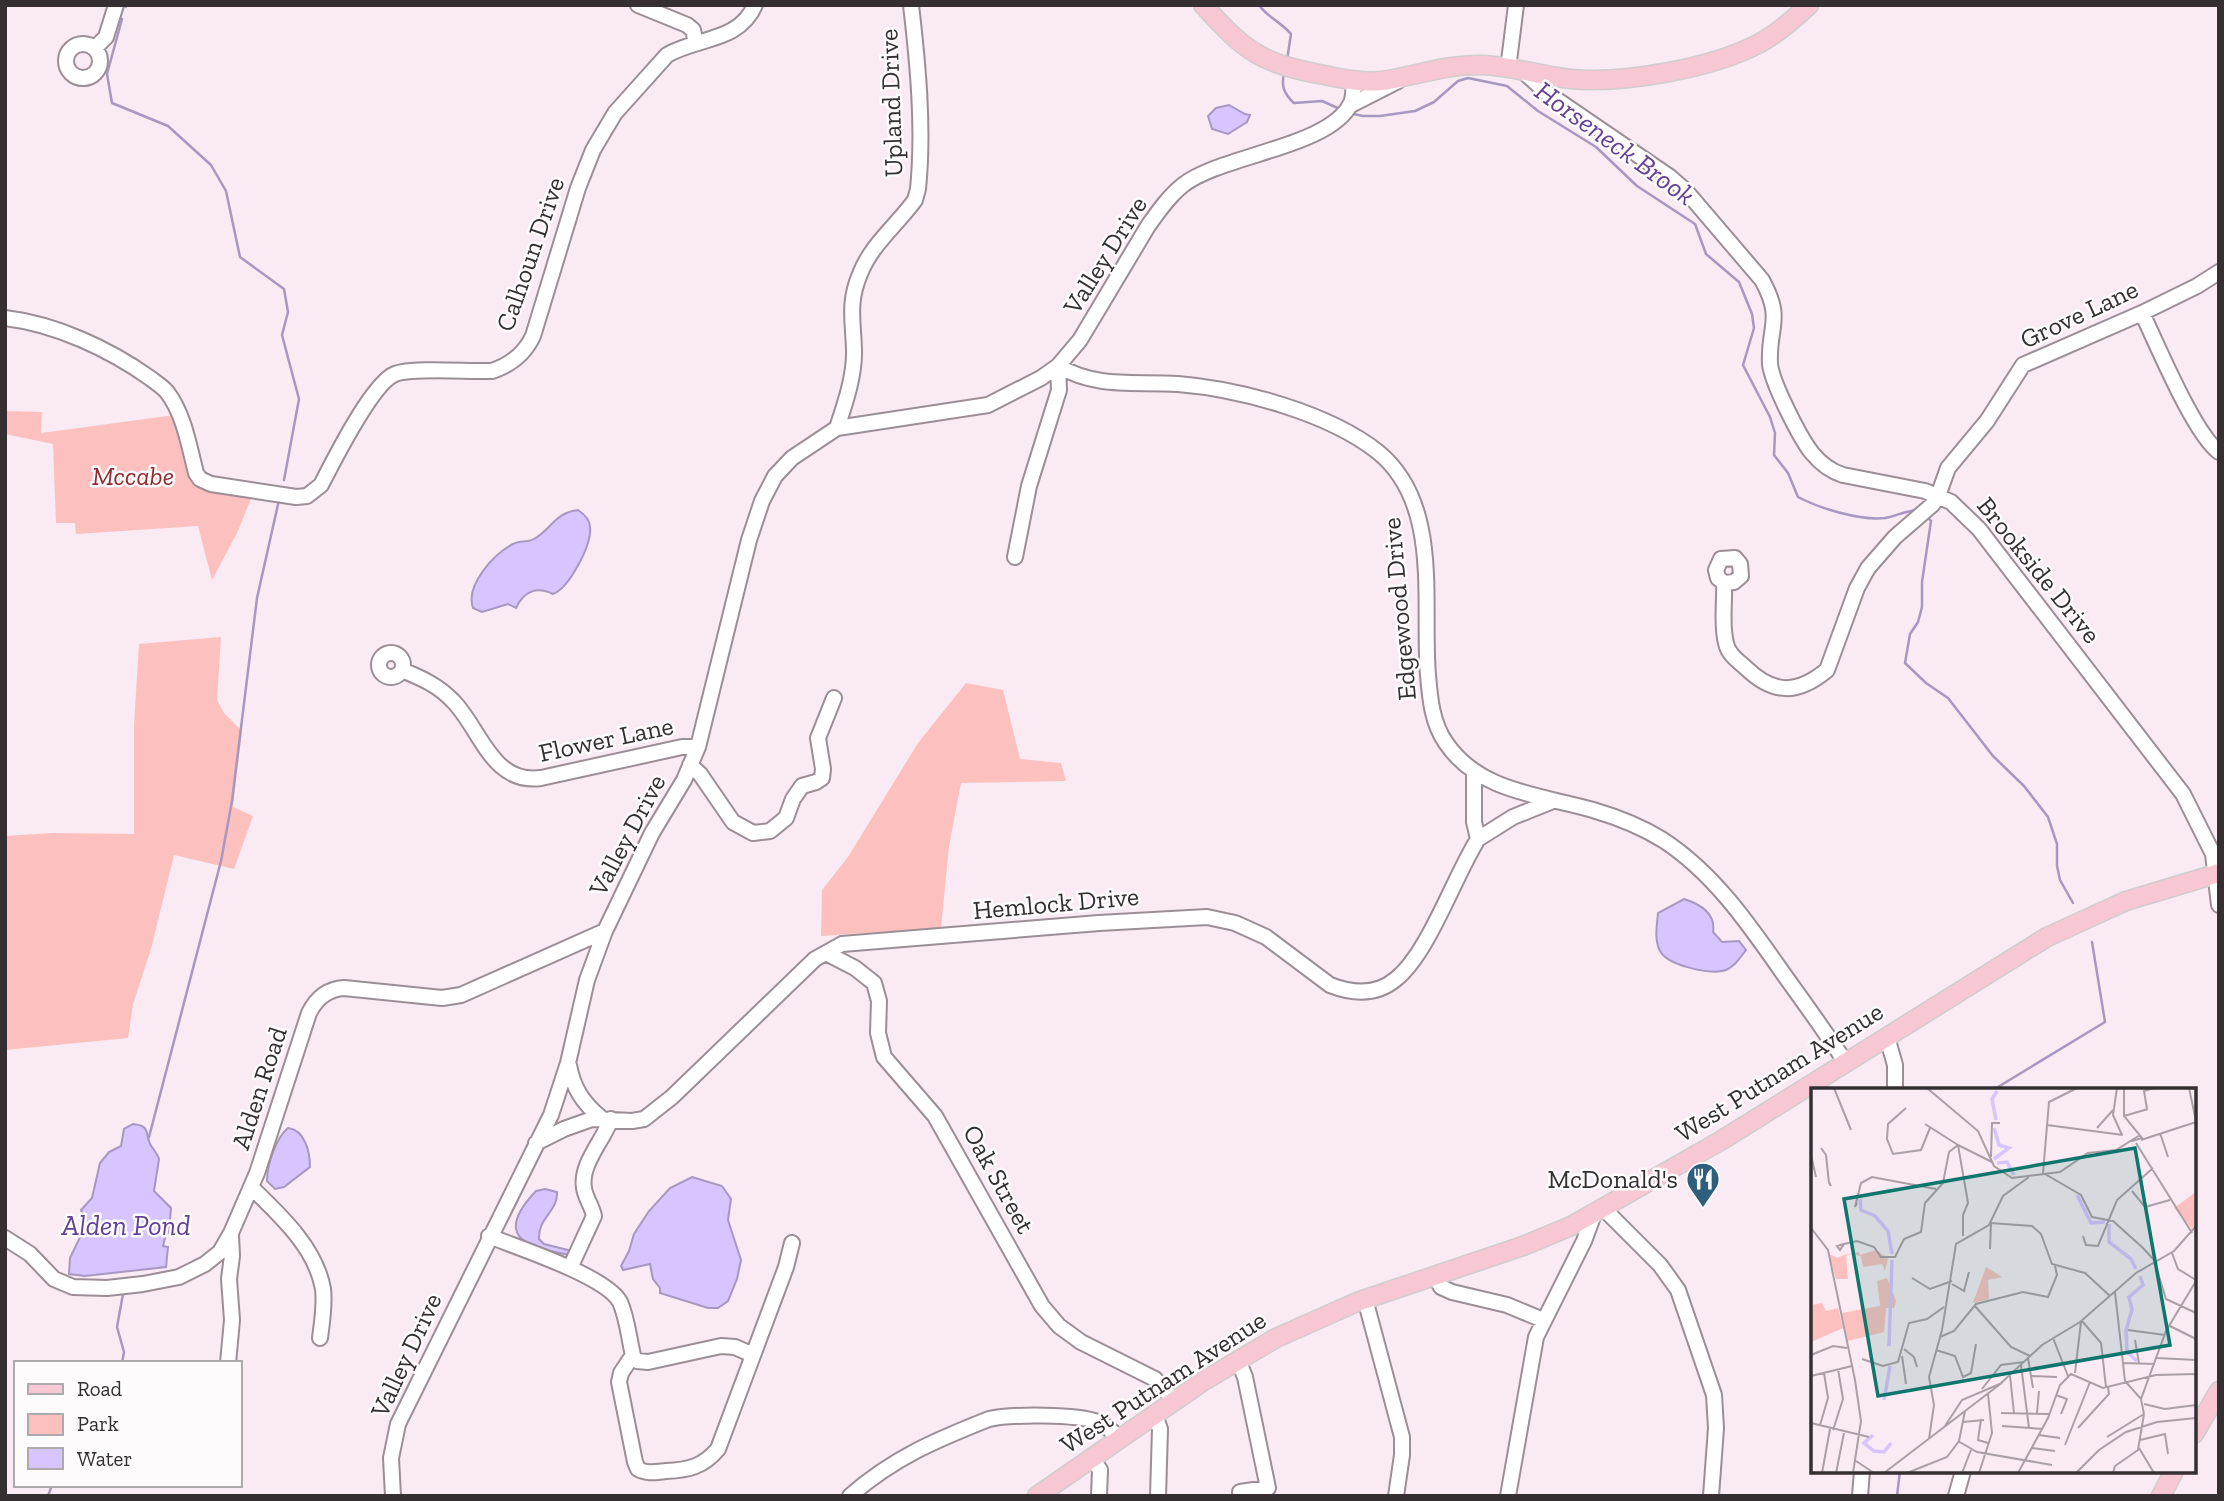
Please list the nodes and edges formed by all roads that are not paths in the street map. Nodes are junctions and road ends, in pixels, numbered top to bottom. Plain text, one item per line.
1 (116, 5) edge
2 (638, 5) edge
3 (755, 5) edge
4 (911, 5) edge
5 (1203, 5) edge
6 (1516, 5) edge
7 (1809, 5) edge
8 (696, 43) junction
9 (95, 48) dead end
10 (1517, 71) junction
11 (1403, 77) junction
12 (1354, 82) junction
13 (1345, 111) junction
14 (2219, 272) edge
15 (2142, 313) junction
16 (5, 318) edge
17 (1058, 366) junction
18 (837, 428) junction
19 (2219, 452) edge
20 (1935, 500) junction
21 (1015, 557) dead end
22 (1724, 583) dead end
23 (402, 670) dead end
24 (834, 698) dead end
25 (698, 747) junction
26 (690, 765) junction
27 (1474, 772) junction
28 (1553, 801) junction
29 (1478, 839) junction
30 (2216, 873) edge
31 (2219, 905) edge
32 (605, 931) junction
33 (826, 953) junction
34 (1887, 1037) junction
35 (568, 1063) junction
36 (1846, 1063) junction
37 (1895, 1088) edge
38 (606, 1119) junction
39 (536, 1143) junction
40 (251, 1187) junction
41 (1598, 1211) junction
42 (231, 1233) junction
43 (489, 1236) junction
44 (5, 1238) edge
45 (792, 1243) dead end
46 (570, 1268) junction
47 (1434, 1276) junction
48 (1365, 1300) junction
49 (1543, 1320) junction
50 (320, 1338) dead end
51 (753, 1355) junction
52 (632, 1357) junction
53 (1238, 1360) junction
54 (228, 1361) edge
55 (2219, 1391) edge
56 (1175, 1401) junction
57 (1155, 1415) junction
58 (2196, 1426) edge
59 (1120, 1439) junction
60 (1092, 1458) junction
61 (1862, 1473) edge
62 (1962, 1473) edge
63 (2173, 1473) edge
64 (1240, 1492) dead end
65 (393, 1496) edge
66 (850, 1496) edge
67 (1037, 1496) edge
68 (1098, 1496) edge
69 (1158, 1496) edge
70 (1396, 1496) edge
71 (1508, 1496) edge
72 (1711, 1496) edge
73 (1860, 1496) edge
74 (1956, 1496) edge
75 (2161, 1496) edge

1 - 9 street
2 - 8 street
3 - 8 street, Calhoun Drive
4 - 18 street, Upland Drive
5 - 12 main road
6 - 10 street
7 - 10 main road
8 - 16 street, Calhoun Drive
10 - 11 main road
10 - 20 street, Brookside Drive
11 - 12 main road
11 - 13 street, Valley Drive
12 - 13 street
13 - 17 street, Valley Drive
14 - 15 street, Grove Lane
15 - 19 street
15 - 20 street, Grove Lane
17 - 18 street, Valley Drive
17 - 21 street
17 - 27 street, Edgewood Drive
18 - 25 street, Valley Drive
20 - 22 street
20 - 30 street, Brookside Drive
23 - 25 street, Flower Lane
24 - 26 street
25 - 26 street, Valley Drive
26 - 32 street, Valley Drive
27 - 28 street, Edgewood Drive
27 - 29 street
28 - 29 street, Hemlock Drive
28 - 36 street, Edgewood Drive
29 - 33 street, Hemlock Drive
30 - 31 street, Brookside Drive
30 - 34 main road, West Putnam Avenue
32 - 35 street, Valley Drive
32 - 40 street, Alden Road
33 - 38 street, Hemlock Drive
33 - 56 street, Oak Street
34 - 36 main road, West Putnam Avenue
34 - 37 street
35 - 38 street
35 - 39 street, Valley Drive
36 - 41 main road, West Putnam Avenue
38 - 39 street, Hemlock Drive
38 - 46 street
39 - 43 street, Valley Drive
40 - 42 street, Alden Road
40 - 50 street
41 - 47 main road, West Putnam Avenue
41 - 49 street
41 - 72 street
42 - 44 street, Alden Road
42 - 54 street
43 - 46 street
43 - 65 street, Valley Drive
45 - 51 street
46 - 52 street
47 - 48 main road, West Putnam Avenue
47 - 49 street
48 - 53 main road, West Putnam Avenue
48 - 70 street
49 - 71 street
51 - 52 street
51 - 52 street
53 - 56 main road, West Putnam Avenue
53 - 64 street
55 - 58 main road
56 - 57 main road, West Putnam Avenue
57 - 59 main road, West Putnam Avenue
57 - 69 street
59 - 60 main road, West Putnam Avenue
59 - 66 street
60 - 67 main road, West Putnam Avenue
60 - 68 street
61 - 73 street
62 - 74 street
63 - 75 main road

